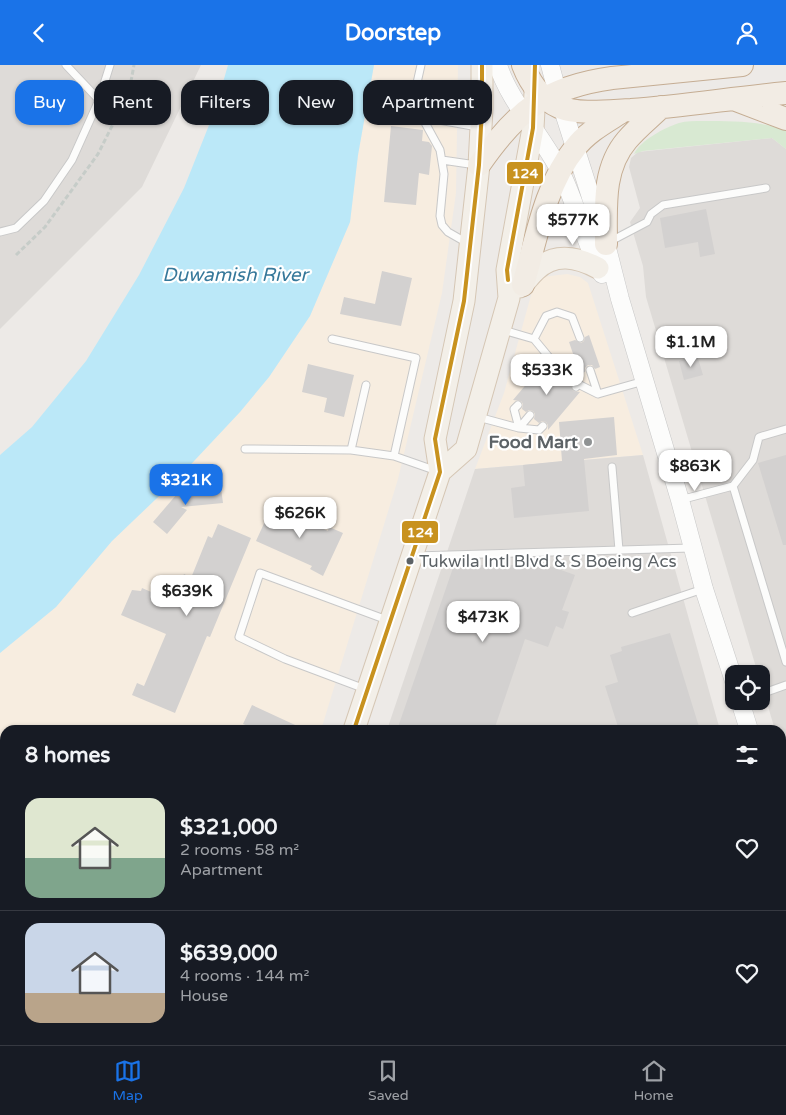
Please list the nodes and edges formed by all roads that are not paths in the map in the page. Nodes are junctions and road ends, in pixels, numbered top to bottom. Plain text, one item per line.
1 (66, 65) edge
2 (110, 65) edge
3 (421, 65) edge
4 (482, 65) edge
5 (498, 65) edge
6 (523, 65) edge
7 (535, 65) edge
8 (550, 65) edge
9 (742, 65) edge
10 (695, 66) edge
11 (105, 80) edge
12 (418, 80) edge
13 (786, 93) edge
14 (94, 95) edge
15 (733, 98) junction
16 (541, 104) junction
17 (661, 107) junction
18 (624, 110) junction
19 (94, 111) edge
20 (786, 119) edge
21 (426, 125) edge
22 (465, 125) edge
23 (481, 128) junction
24 (575, 147) junction
25 (442, 160) junction
26 (479, 165) junction
27 (560, 170) junction
28 (766, 188) dead end
29 (0, 232) edge
30 (606, 244) junction
31 (471, 245) junction
32 (598, 268) junction
33 (516, 291) junction
34 (620, 299) junction
35 (500, 329) junction
36 (332, 339) dead end
37 (534, 339) junction
38 (580, 339) dead end
39 (590, 370) dead end
40 (644, 381) junction
41 (366, 385) dead end
42 (598, 394) junction
43 (518, 405) dead end
44 (530, 415) dead end
45 (475, 416) junction
46 (543, 426) dead end
47 (519, 428) junction
48 (786, 429) edge
49 (245, 449) dead end
50 (351, 450) junction
51 (394, 456) junction
52 (612, 467) dead end
53 (440, 472) junction
54 (733, 486) junction
55 (680, 500) junction
56 (693, 548) junction
57 (619, 550) junction
58 (412, 556) junction
59 (704, 589) junction
60 (632, 613) dead end
61 (390, 621) junction
62 (786, 662) edge
63 (729, 665) edge
64 (786, 685) edge
65 (368, 690) junction
66 (770, 690) edge
67 (743, 710) edge
68 (356, 725) edge
69 (747, 725) edge

1 - 14 lane
2 - 11 lane
3 - 12 lane
4 - 23 main road
5 - 16 street
6 - 16 highway
7 - 16 main road
8 - 16 street
9 - 10 highway
10 - 16 highway
13 - 15 highway
15 - 17 highway
15 - 20 highway
16 - 18 highway
16 - 24 street
16 - 26 highway
16 - 27 street
16 - 33 main road
17 - 18 highway
17 - 30 highway
18 - 24 highway
19 - 29 lane
21 - 25 lane
22 - 23 lane
23 - 26 main road
24 - 27 highway
24 - 30 street
25 - 26 lane
25 - 31 lane
26 - 31 main road
27 - 32 street
27 - 33 highway
28 - 30 lane
30 - 34 street
31 - 53 main road
32 - 33 main road
32 - 34 street
33 - 35 main road
34 - 40 street
35 - 37 lane
35 - 45 main road
36 - 51 lane
37 - 38 lane
37 - 42 lane
39 - 42 lane
40 - 42 lane
40 - 55 street
41 - 50 lane
43 - 47 lane
44 - 47 lane
45 - 47 lane
45 - 53 main road
46 - 47 lane
48 - 54 lane
49 - 50 lane
50 - 51 lane
51 - 53 lane
52 - 57 lane
53 - 58 main road
54 - 55 lane
54 - 62 lane
55 - 56 street
56 - 57 lane
56 - 59 street
57 - 58 lane
58 - 61 main road
59 - 60 lane
59 - 63 street
61 - 65 main road
61 - 65 lane
64 - 66 lane
65 - 68 main road
67 - 69 street

